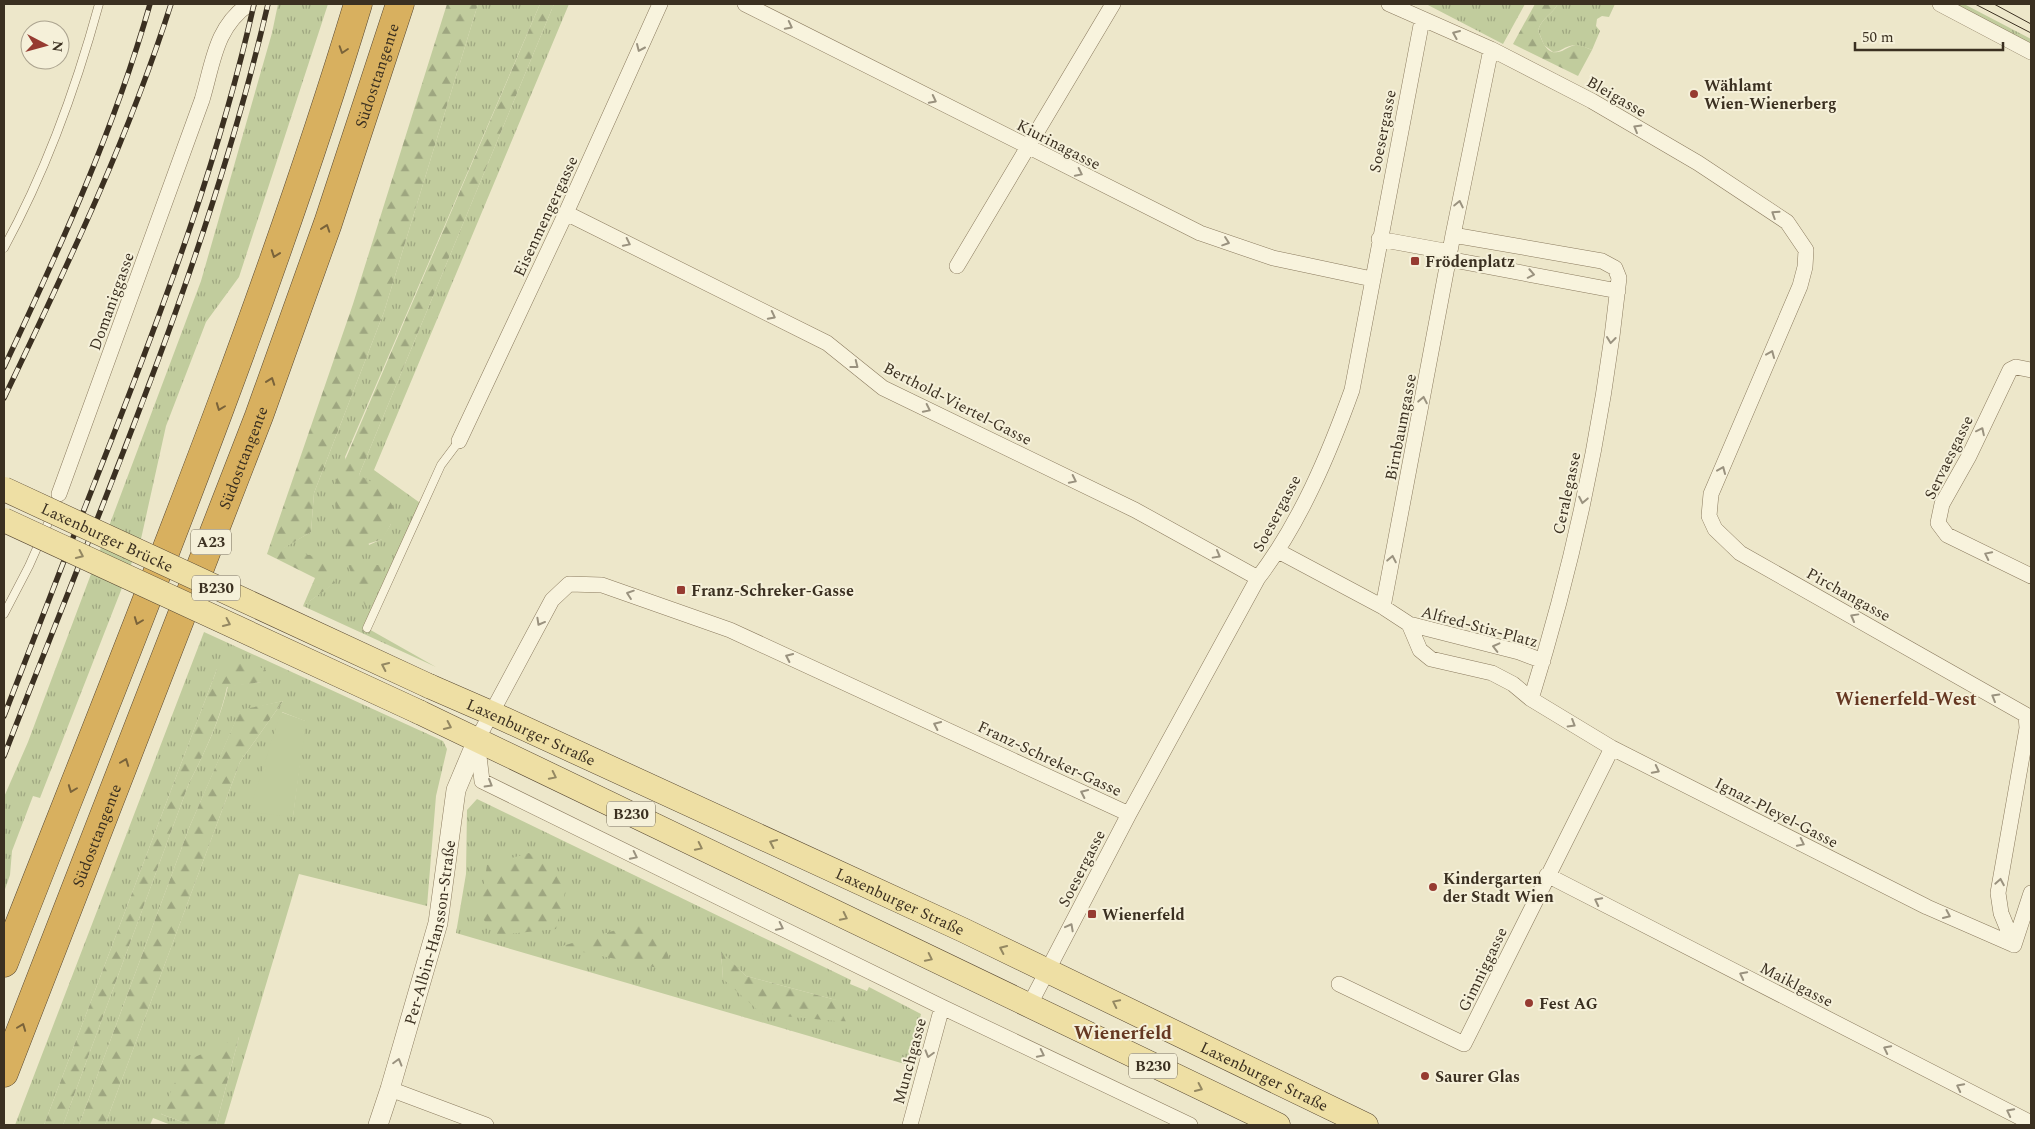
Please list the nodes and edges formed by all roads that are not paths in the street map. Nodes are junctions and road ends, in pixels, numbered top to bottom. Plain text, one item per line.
1 (99, 4) edge
2 (249, 4) edge
3 (358, 4) edge
4 (400, 4) edge
5 (660, 4) edge
6 (745, 4) edge
7 (1113, 4) edge
8 (1389, 4) edge
9 (1940, 4) edge
10 (1422, 20) junction
11 (1490, 49) junction
12 (2031, 52) edge
13 (1027, 147) junction
14 (566, 213) junction
15 (1452, 236) junction
16 (1379, 239) junction
17 (4, 248) edge
18 (1806, 250) joint
19 (1449, 255) junction
20 (957, 266) dead end
21 (1372, 279) junction
22 (1618, 291) junction
23 (2024, 368) edge
24 (459, 441) joint
25 (4, 489) edge
26 (60, 494) joint
27 (4, 520) edge
28 (1278, 551) junction
29 (2031, 576) edge
30 (1258, 578) junction
31 (1382, 607) junction
32 (4, 614) edge
33 (1409, 624) junction
34 (367, 628) dead end
35 (1543, 661) junction
36 (429, 686) joint
37 (1531, 699) junction
38 (419, 712) joint
39 (492, 713) junction
40 (477, 740) junction
41 (1612, 748) junction
42 (1129, 814) junction
43 (1547, 875) junction
44 (2031, 893) edge
45 (2014, 945) junction
46 (4, 963) edge
47 (1047, 970) junction
48 (1339, 984) dead end
49 (1029, 1006) junction
50 (942, 1007) junction
51 (4, 1073) edge
52 (390, 1089) junction
53 (2031, 1123) edge
54 (378, 1125) edge
55 (486, 1125) edge
56 (910, 1125) edge
57 (1190, 1125) edge
58 (1278, 1125) edge
59 (1366, 1125) edge

1 - 17 lane
2 - 26 street, Domaniggasse
3 -> 46 highway, A23
51 -> 4 highway, Südosttangente / A23
5 -> 14 street, Eisenmengergasse
6 -> 13 street, Kiurinagasse
7 - 13 street
8 - 10 street, Bleigasse
9 - 12 street
11 -> 10 street, Bleigasse
10 - 16 street, Soesergasse
15 -> 11 street, Birnbaumgasse
18 -> 11 street, Bleigasse
13 - 20 street
13 -> 21 street, Kiurinagasse
14 - 24 street, Eisenmengergasse
14 -> 30 street, Berthold-Viertel-Gasse
15 - 19 street, Birnbaumgasse
15 - 22 street, Ceralegasse
16 - 19 street
16 - 21 street, Soesergasse
45 -> 18 street, Pirchangasse
19 -> 22 street
31 -> 19 street, Birnbaumgasse
21 - 28 street, Soesergasse
22 -> 35 street, Ceralegasse
29 -> 23 street, Servaesgasse
24 - 34 lane
36 -> 25 main road, Laxenburger Brücke / B230, bridge
26 - 32 lane, Domaniggasse
27 -> 38 main road, Laxenburger Brücke / B230, bridge
28 - 30 street, Soesergasse
28 - 31 street
30 - 42 street, Soesergasse
31 - 33 street
35 -> 33 street, Alfred-Stix-Platz
33 - 37 street, Alfred-Stix-Platz
35 - 37 street, Ceralegasse
36 - 39 main road, Laxenburger Straße / B230
37 -> 41 street, Ignaz-Pleyel-Gasse
38 -> 40 main road, Laxenburger Straße / B230
39 - 40 street, Franz-Schreker-Gasse
42 -> 39 street, Franz-Schreker-Gasse
47 -> 39 main road, Laxenburger Straße / B230
40 -> 49 main road, Laxenburger Straße / B230
40 -> 50 street, Laxenburger Straße
52 -> 40 street, Per-Albin-Hansson-Straße
41 - 43 street, Gimniggasse
41 -> 45 street, Ignaz-Pleyel-Gasse
47 -> 42 street, Soesergasse
43 - 48 street, Gimniggasse
53 -> 43 street, Maiklgasse
44 - 45 street
47 - 49 street, Soesergasse
59 -> 47 main road, Laxenburger Straße / B230
49 -> 58 main road, Laxenburger Straße / B230
50 -> 56 street, Munchgasse
50 -> 57 street, Laxenburger Straße
52 - 54 street, Per-Albin-Hansson-Straße
52 - 55 street

